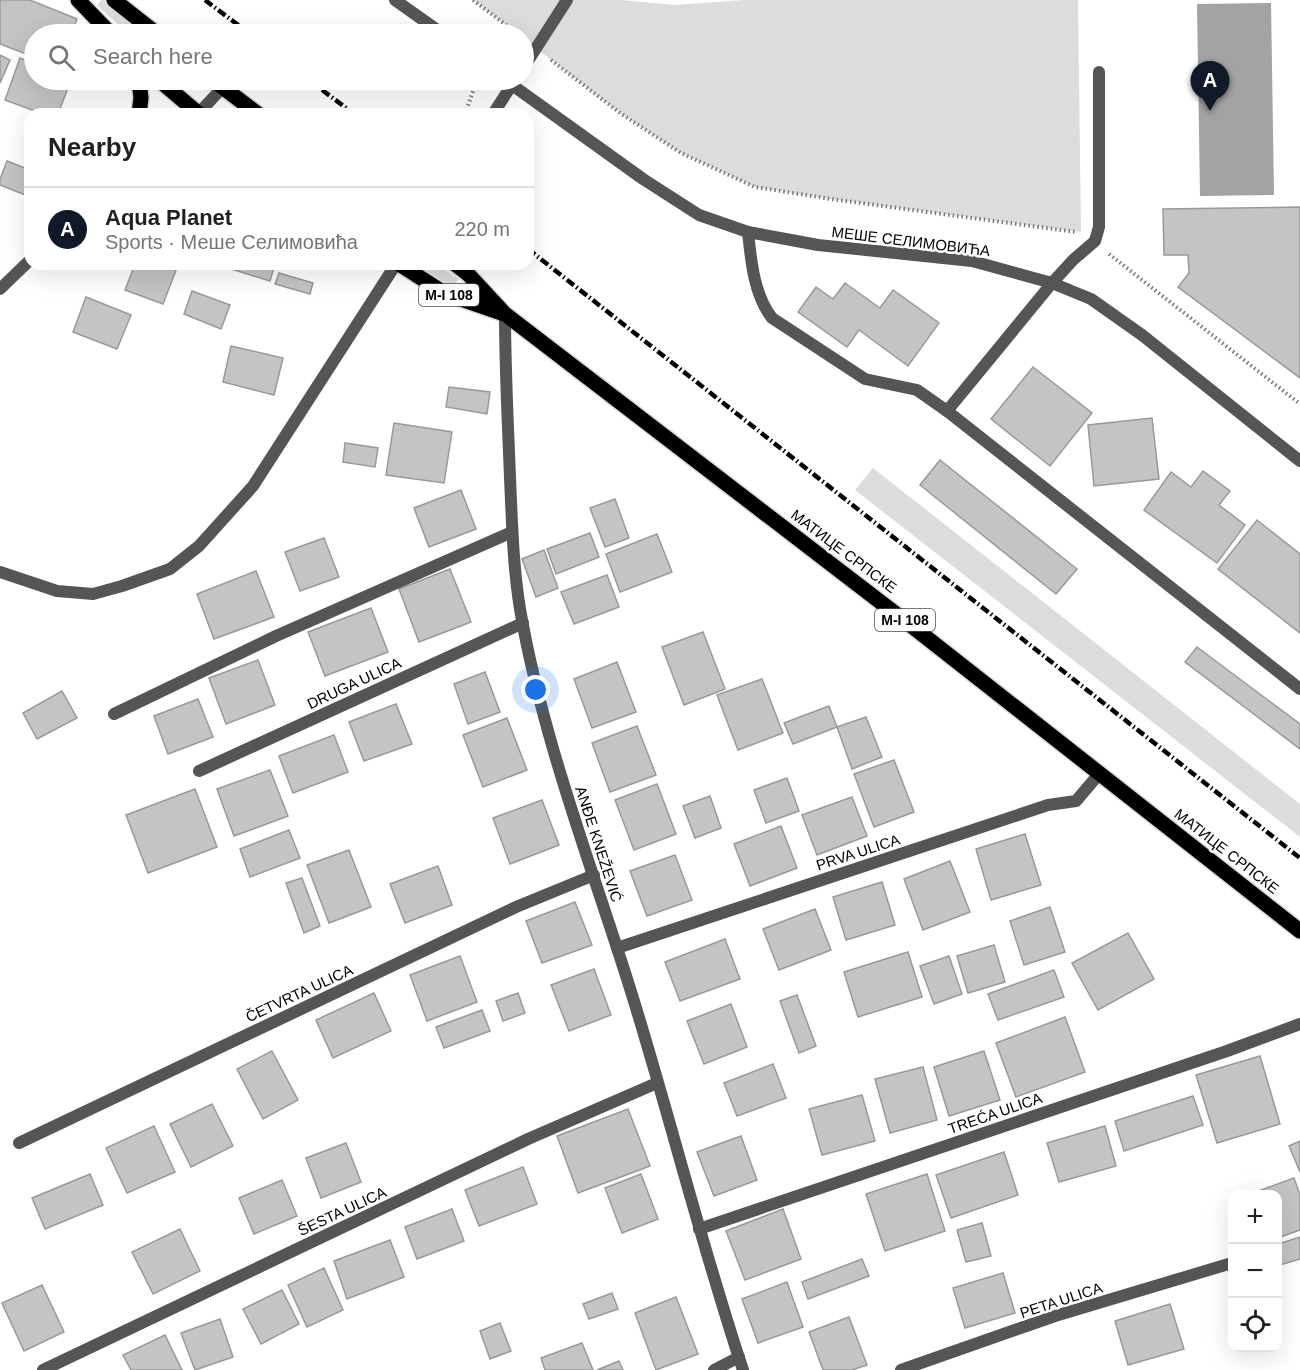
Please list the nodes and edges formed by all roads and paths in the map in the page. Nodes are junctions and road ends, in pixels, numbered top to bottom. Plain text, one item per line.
1 (78, 0) edge
2 (114, 0) edge
3 (395, 0) edge
4 (473, 0) edge
5 (567, 0) edge
6 (101, 24) edge
7 (144, 24) edge
8 (429, 24) edge
9 (505, 24) edge
10 (534, 51) edge
11 (550, 59) dead end
12 (1100, 72) dead end
13 (140, 90) edge
14 (170, 90) edge
15 (213, 90) edge
16 (227, 90) edge
17 (473, 90) edge
18 (509, 90) edge
19 (519, 90) edge
20 (140, 108) edge
21 (191, 108) edge
22 (202, 108) edge
23 (250, 108) edge
24 (467, 108) edge
25 (497, 108) edge
26 (748, 232) junction
27 (1095, 241) junction
28 (24, 266) edge
29 (393, 270) edge
30 (407, 270) edge
31 (463, 270) edge
32 (1052, 283) junction
33 (0, 289) edge
34 (505, 314) junction
35 (1300, 404) edge
36 (947, 411) junction
37 (1300, 461) edge
38 (512, 532) junction
39 (0, 572) edge
40 (523, 623) junction
41 (1300, 689) edge
42 (114, 714) dead end
43 (199, 771) dead end
44 (1099, 774) junction
45 (594, 875) junction
46 (1300, 931) edge
47 (616, 948) junction
48 (1300, 1024) edge
49 (657, 1083) junction
50 (19, 1143) dead end
51 (699, 1229) junction
52 (1228, 1264) edge
53 (739, 1357) junction
54 (42, 1370) edge
55 (714, 1370) edge
56 (743, 1370) edge
57 (901, 1370) edge

1 - 6 main road
2 - 7 main road
3 - 8 street
4 - 9 path
5 - 10 street, bridge
11 - 27 path
12 - 27 street
13 - 20 main road
14 - 21 main road
15 - 22 street
16 - 23 main road
17 - 24 path
18 - 25 street, bridge
19 - 26 street, МЕШЕ СЕЛИМОВИЋА
26 - 32 street, МЕШЕ СЕЛИМОВИЋА
26 - 36 street
27 - 32 street
27 - 35 path
28 - 33 street
29 - 39 street
30 - 34 main road, M-I 108
31 - 34 main road, M-I 108
32 - 36 street
32 - 37 street, МЕШЕ СЕЛИМОВИЋА
34 - 38 street, ANĐE KNEŽEVIĆ
34 - 44 main road, МАТИЦЕ СРПСКЕ / M-I 108
36 - 41 street
38 - 40 street, ANĐE KNEŽEVIĆ
38 - 42 street
40 - 43 street, DRUGA ULICA
40 - 45 street, ANĐE KNEŽEVIĆ
44 - 46 main road, МАТИЦЕ СРПСКЕ / M-I 108
44 - 47 street, PRVA ULICA
45 - 47 street, ANĐE KNEŽEVIĆ
45 - 50 street, ČETVRTA ULICA
47 - 49 street, ANĐE KNEŽEVIĆ
48 - 51 street, TREĆA ULICA
49 - 51 street, ANĐE KNEŽEVIĆ
49 - 54 street, ŠESTA ULICA
51 - 53 street, ANĐE KNEŽEVIĆ
52 - 57 street, PETA ULICA
53 - 55 street
53 - 56 street, ANĐE KNEŽEVIĆ

